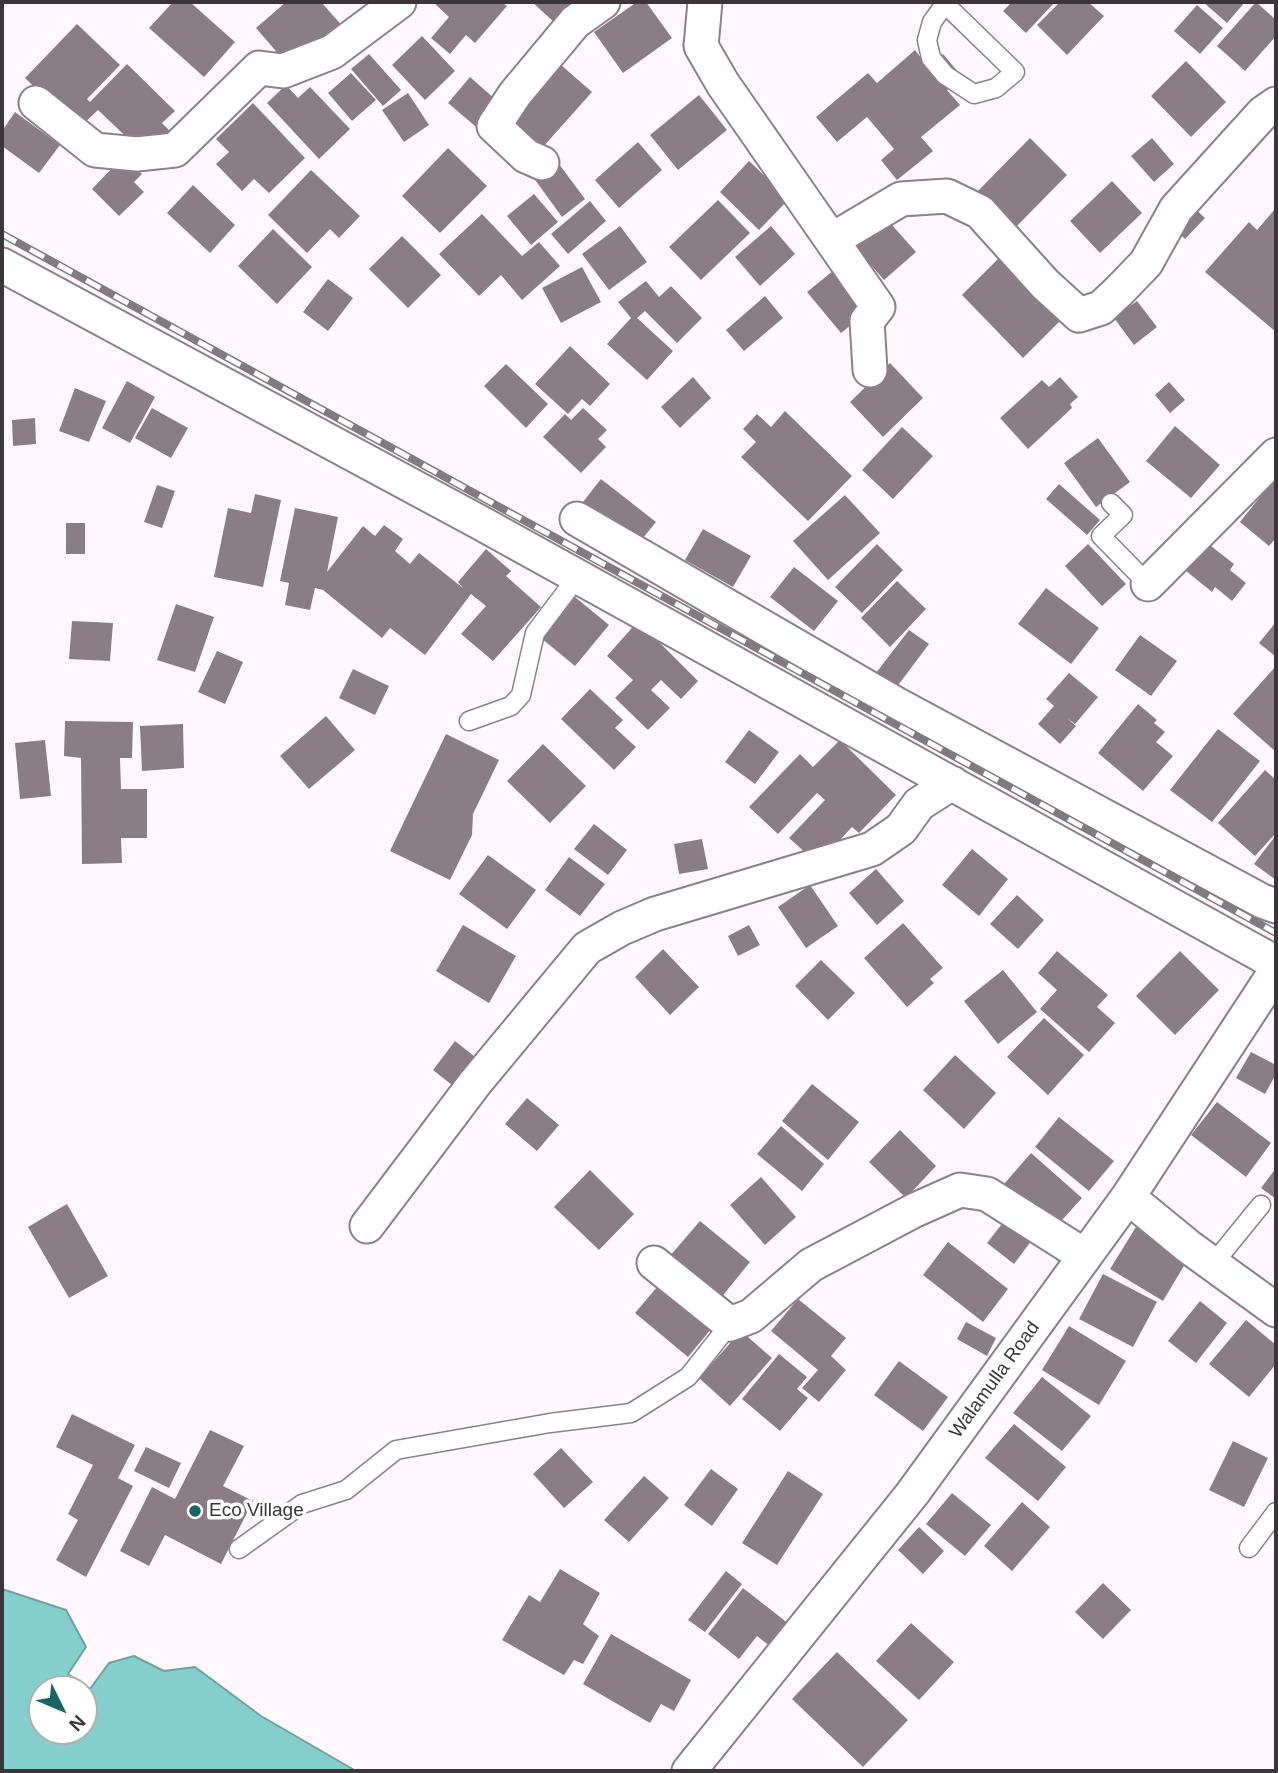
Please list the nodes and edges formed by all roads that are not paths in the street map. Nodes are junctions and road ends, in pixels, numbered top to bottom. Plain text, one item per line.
1 (400, 2) edge
2 (603, 2) edge
3 (705, 2) edge
4 (944, 3) edge
5 (36, 103) dead end
6 (1276, 104) edge
7 (542, 163) dead end
8 (832, 240) junction
9 (2, 265) edge
10 (870, 370) dead end
11 (1276, 455) edge
12 (1111, 503) dead end
13 (577, 519) dead end
14 (578, 576) junction
15 (1148, 584) joint
16 (469, 720) dead end
17 (952, 783) junction
18 (1276, 906) edge
19 (1276, 963) edge
20 (1276, 971) edge
21 (1128, 1197) junction
22 (1261, 1205) dead end
23 (367, 1226) dead end
24 (1085, 1256) junction
25 (654, 1263) dead end
26 (1213, 1264) junction
27 (1276, 1310) edge
28 (730, 1324) junction
29 (1276, 1512) edge
30 (1249, 1548) dead end
31 (239, 1549) dead end
32 (689, 1771) edge

1 - 5 street
2 - 7 street
3 - 8 street
4 - 4 lane
6 - 8 street
8 - 10 street
9 - 14 street
11 - 15 street
12 - 15 lane
13 - 18 street
14 - 16 lane
14 - 17 street
17 - 19 street
17 - 23 street
20 - 21 street, Walamulla Road
21 - 24 street, Walamulla Road
21 - 26 street
22 - 26 lane
24 - 28 street
24 - 32 street, Walamulla Road
25 - 28 street
26 - 27 street
28 - 31 lane
29 - 30 lane

